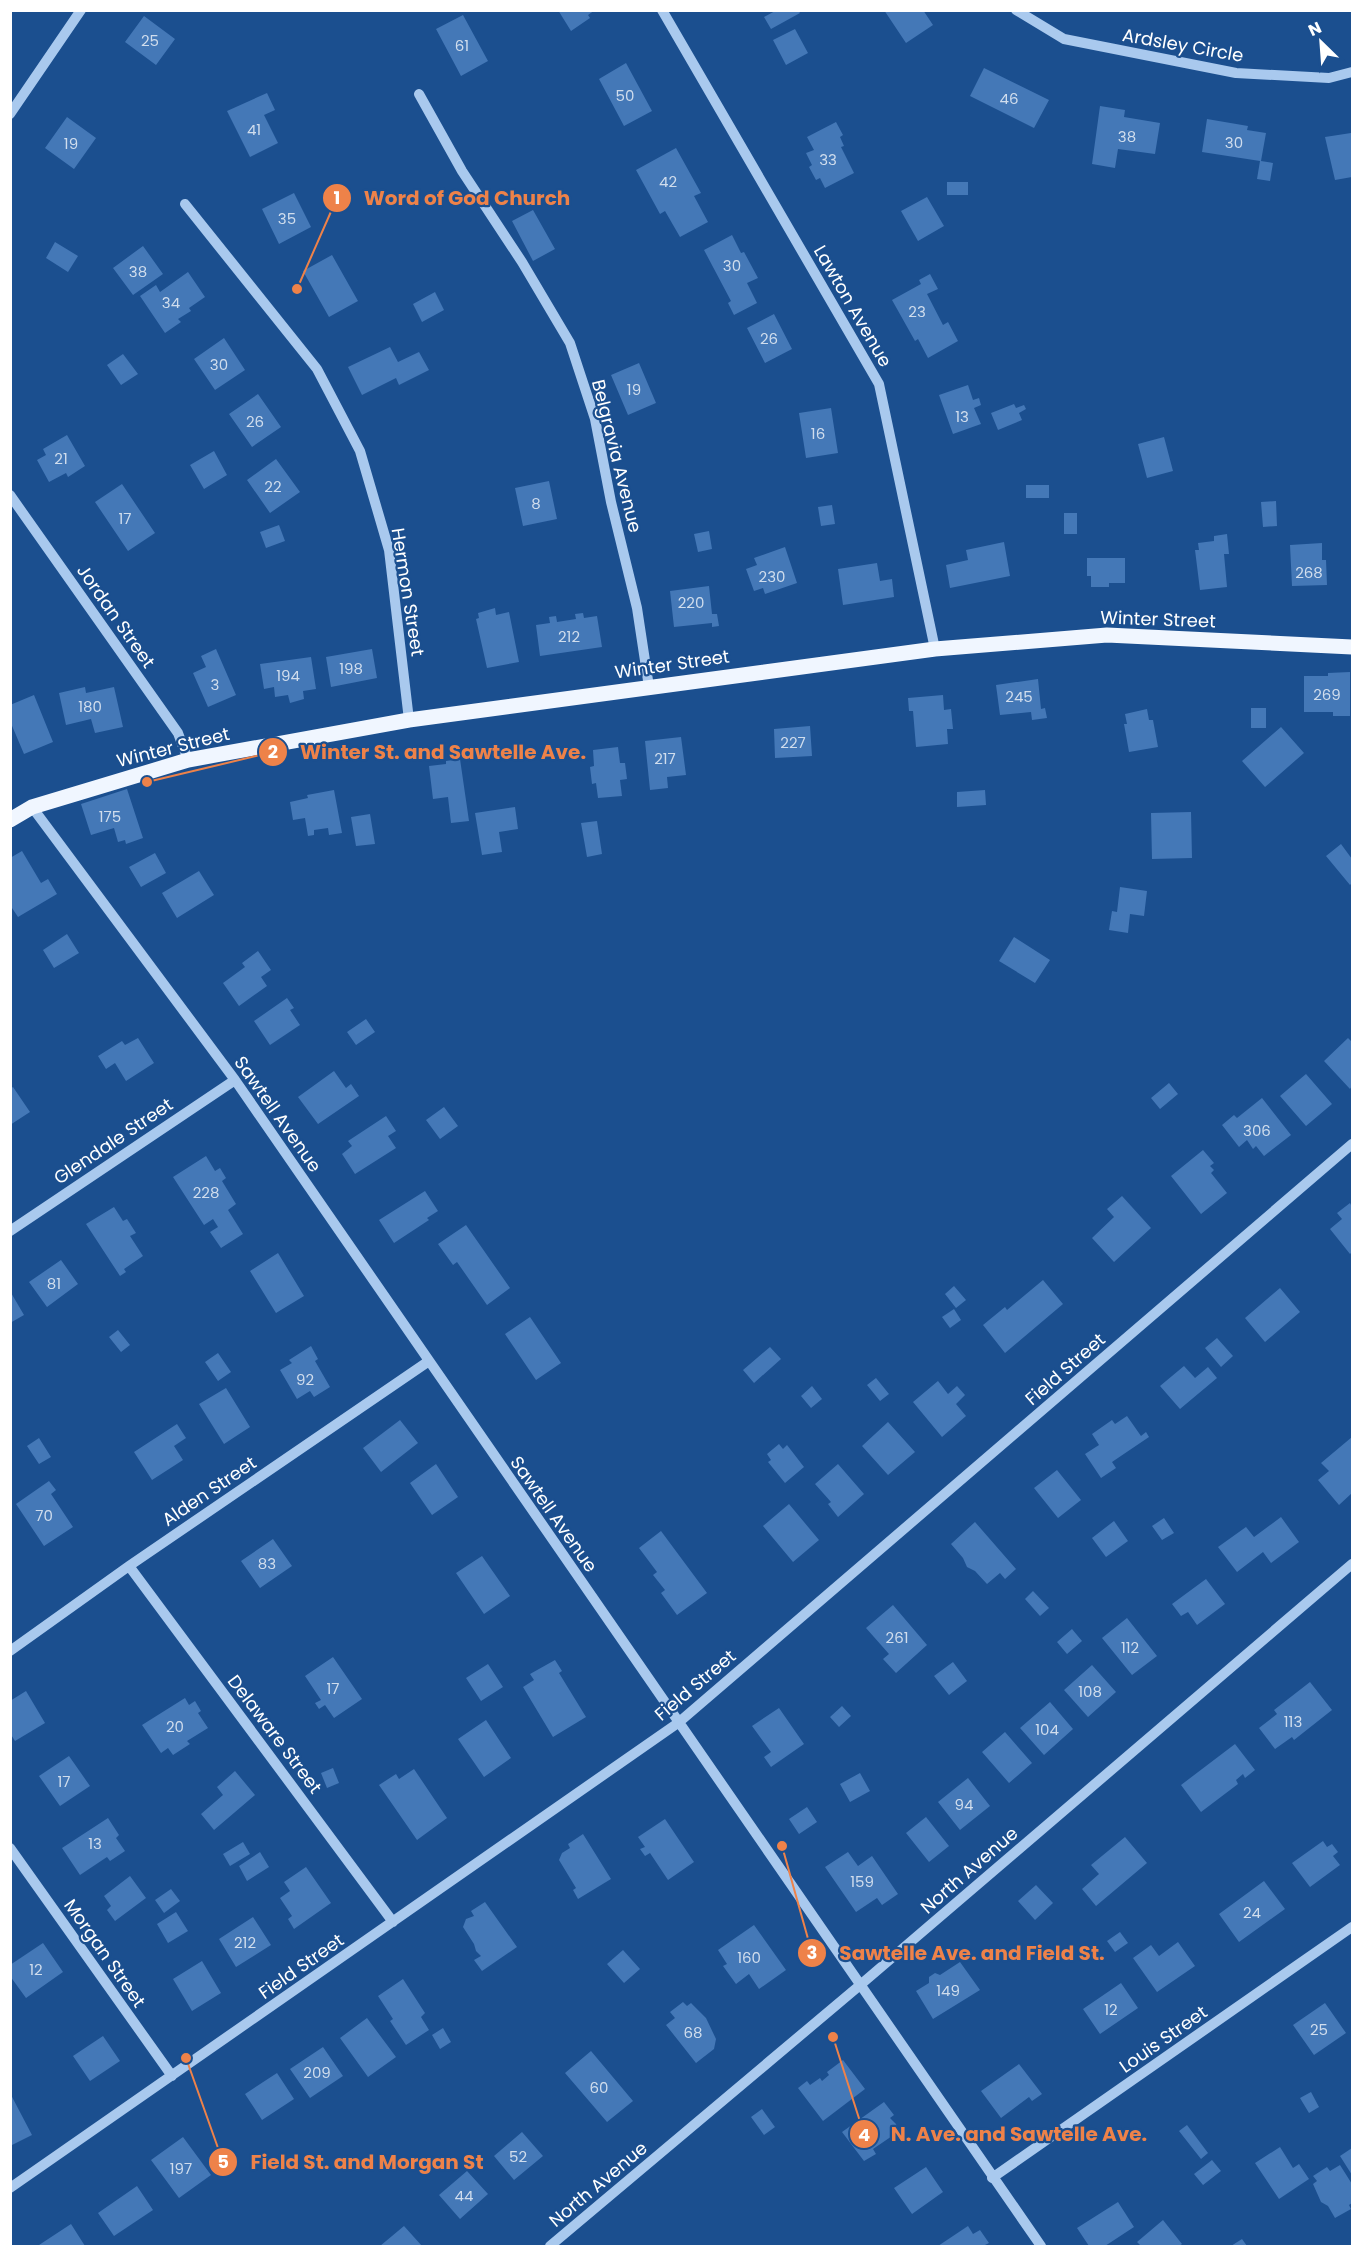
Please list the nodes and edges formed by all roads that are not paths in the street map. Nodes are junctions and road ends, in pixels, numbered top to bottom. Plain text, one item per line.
1 (81, 10) edge
2 (662, 10) edge
3 (1016, 10) edge
4 (1353, 72) edge
5 (418, 94) dead end
6 (10, 114) edge
7 (185, 204) dead end
8 (10, 495) edge
9 (1353, 647) edge
10 (935, 649) junction
11 (649, 687) junction
12 (409, 720) junction
13 (188, 760) junction
14 (32, 807) junction
15 (10, 820) edge
16 (235, 1080) junction
17 (1353, 1144) edge
18 (10, 1231) edge
19 (429, 1361) junction
20 (1353, 1564) edge
21 (129, 1566) junction
22 (10, 1651) edge
23 (678, 1723) junction
24 (10, 1848) edge
25 (393, 1923) junction
26 (1353, 1927) edge
27 (859, 1986) junction
28 (172, 2076) junction
29 (992, 2178) junction
30 (10, 2188) edge
31 (550, 2247) edge
32 (1041, 2247) edge

1 - 6 street
2 - 10 street, Lawton Avenue
3 - 4 street, Ardsley Circle
5 - 11 street, Belgravia Avenue
7 - 12 street, Hermon Street
8 - 13 street, Jordan Street
9 - 10 main road, Winter Street
10 - 11 main road, Winter Street
11 - 12 main road, Winter Street
12 - 13 main road, Winter Street
13 - 14 main road, Winter Street
14 - 15 main road, Winter Street
14 - 16 street, Sawtell Avenue
16 - 18 street, Glendale Street
16 - 19 street, Sawtell Avenue
17 - 23 street, Field Street
19 - 21 street, Alden Street
19 - 23 street, Sawtell Avenue
20 - 27 street, North Avenue
21 - 22 street, Alden Street
21 - 25 street, Delaware Street
23 - 25 street, Field Street
23 - 27 street, Sawtell Avenue
24 - 28 street, Morgan Street
25 - 28 street, Field Street
26 - 29 street, Louis Street
27 - 29 street, Sawtell Avenue
27 - 31 street, North Avenue
28 - 30 street, Field Street
29 - 32 street, Sawtell Avenue

